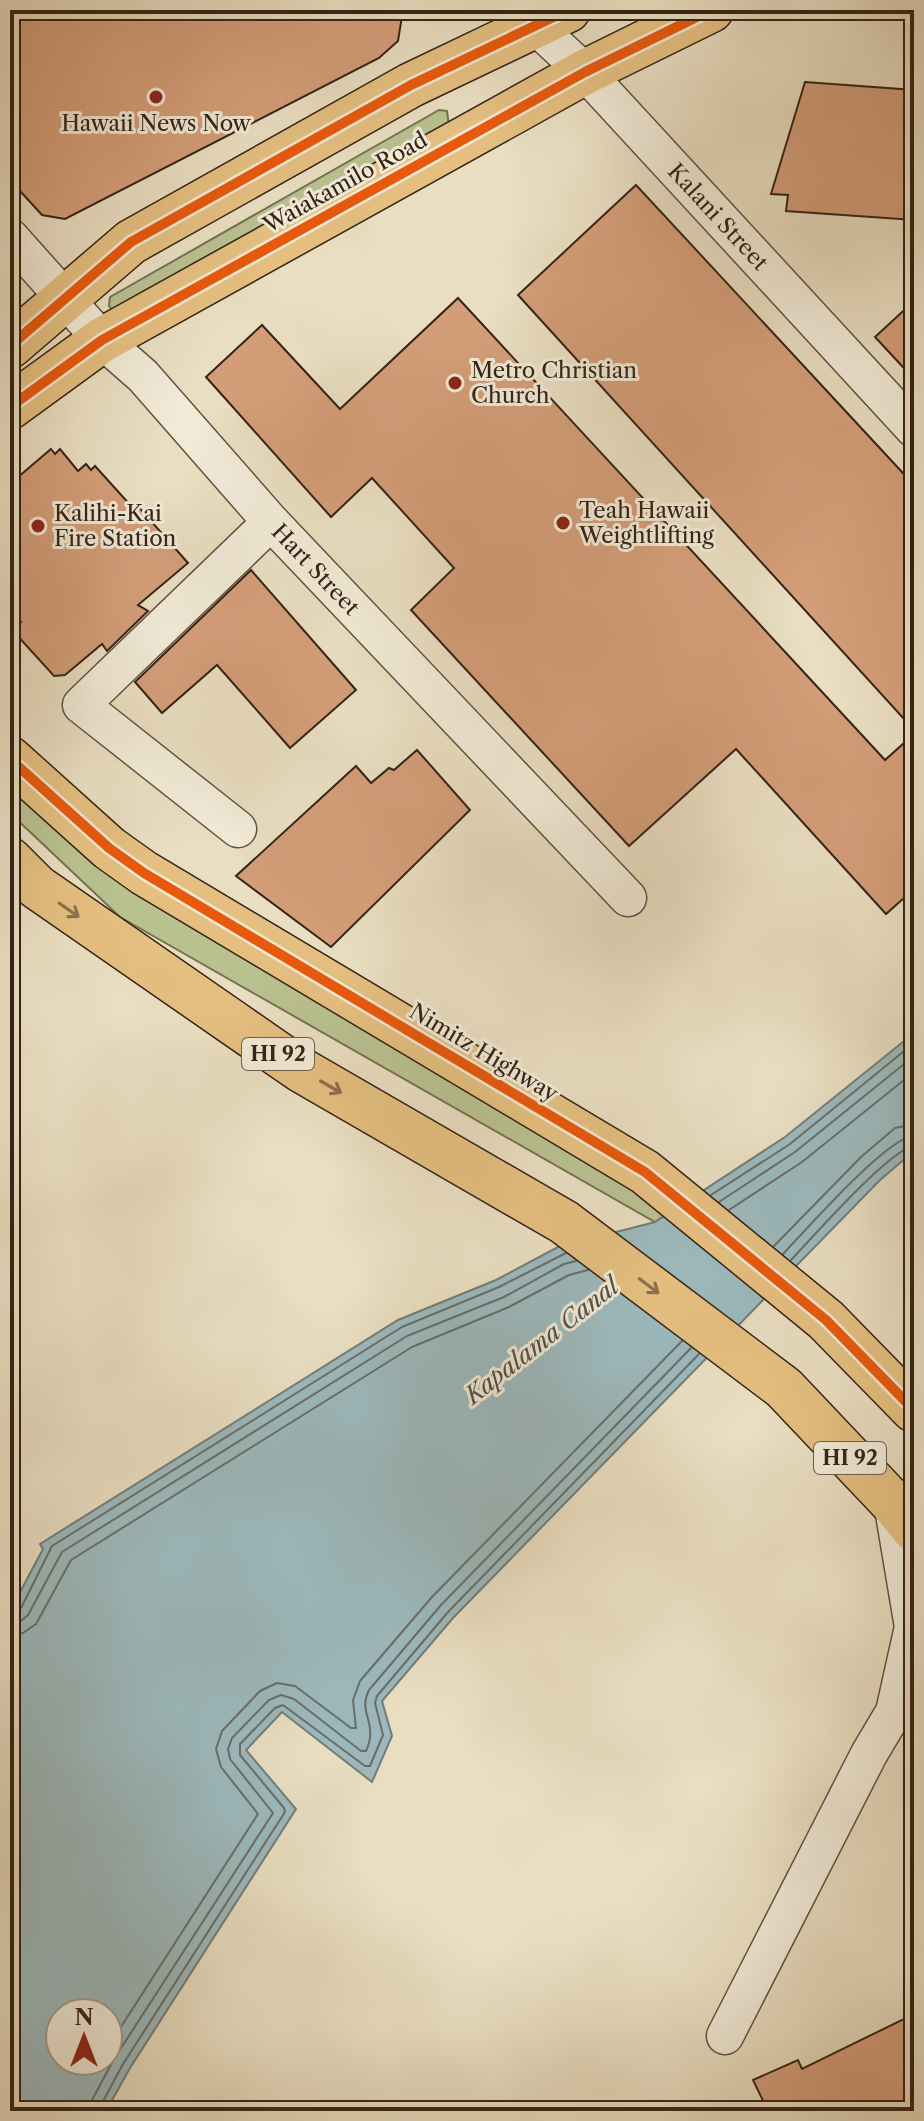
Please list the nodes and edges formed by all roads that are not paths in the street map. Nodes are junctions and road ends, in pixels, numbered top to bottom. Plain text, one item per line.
1 (711, 10) edge
2 (541, 15) edge
3 (585, 72) junction
4 (10, 237) edge
5 (65, 298) junction
6 (102, 340) junction
7 (10, 346) edge
8 (10, 407) edge
9 (914, 429) edge
10 (271, 522) junction
11 (10, 759) edge
12 (238, 829) dead end
13 (10, 860) edge
14 (628, 898) dead end
15 (914, 1410) edge
16 (903, 1516) edge
17 (907, 1708) edge
18 (725, 2036) dead end

1 - 3 main road, Waiakamilo Road
2 - 3 street, Kalani Street
2 - 5 main road
3 - 6 main road, Waiakamilo Road
3 - 9 street, Kalani Street
4 - 5 street, Hart Street
5 - 6 street, Hart Street
5 - 7 main road
6 - 8 main road, Waiakamilo Road
6 - 10 street, Hart Street
10 - 12 street
10 - 14 street, Hart Street
11 - 15 main road, Nimitz Highway
13 -> 16 main road, HI 92
16 - 17 street
17 - 18 street

